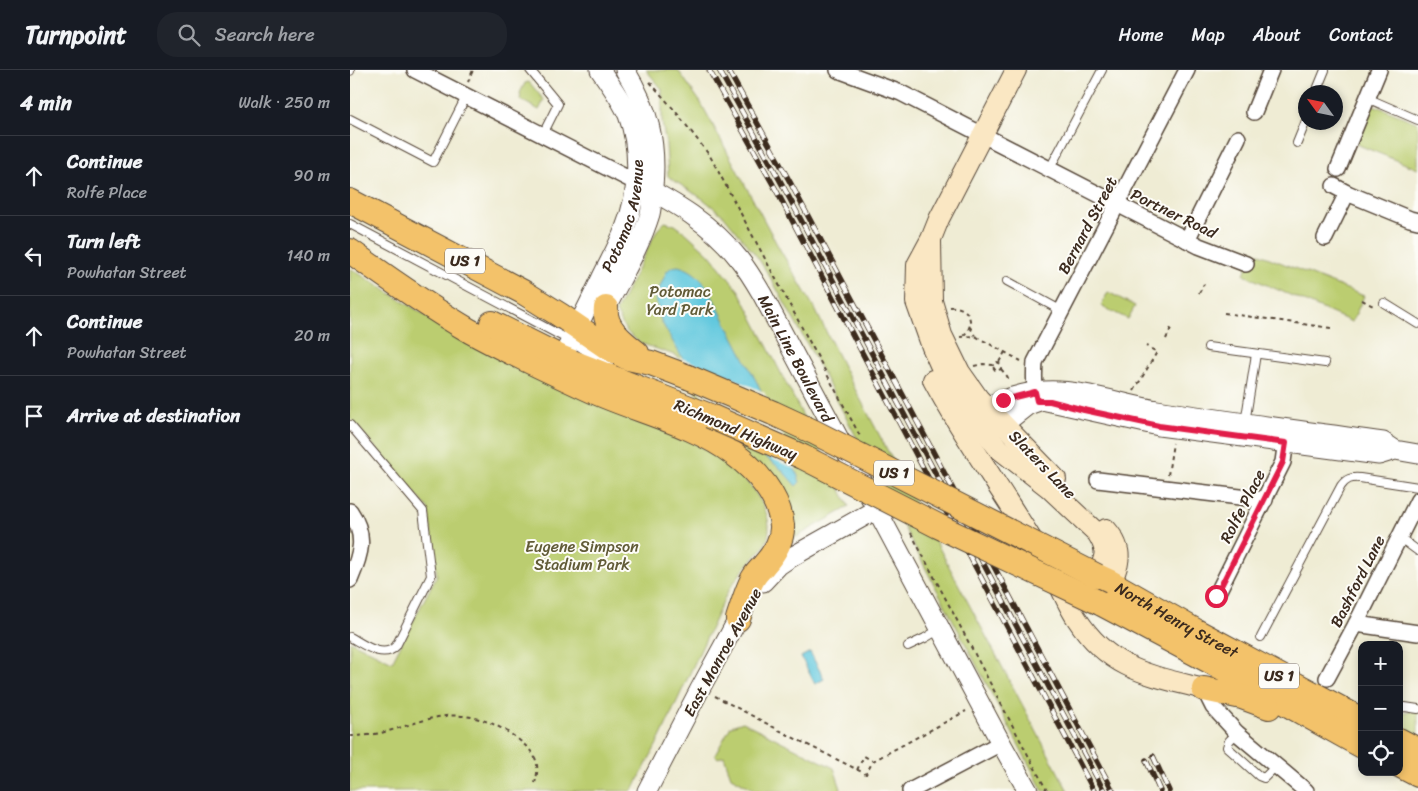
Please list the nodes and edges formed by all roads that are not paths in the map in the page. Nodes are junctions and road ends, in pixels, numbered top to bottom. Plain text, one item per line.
1 (415, 70) edge
2 (530, 70) edge
3 (600, 70) edge
4 (626, 70) edge
5 (838, 70) edge
6 (1016, 70) edge
7 (1102, 70) edge
8 (1187, 70) edge
9 (1270, 70) edge
10 (1325, 70) edge
11 (1379, 70) edge
12 (1319, 85) edge
13 (466, 97) junction
14 (1367, 98) junction
15 (1254, 112) dead end
16 (350, 119) edge
17 (1418, 120) edge
18 (1302, 130) edge
19 (982, 135) junction
20 (542, 136) junction
21 (1238, 138) dead end
22 (1297, 143) dead end
23 (1050, 170) junction
24 (1338, 170) dead end
25 (635, 182) junction
26 (1334, 186) dead end
27 (652, 191) junction
28 (1347, 193) junction
29 (350, 201) edge
30 (1118, 205) junction
31 (1418, 221) edge
32 (350, 224) edge
33 (931, 238) junction
34 (1325, 238) dead end
35 (1186, 240) junction
36 (350, 251) edge
37 (1246, 264) dead end
38 (1007, 281) dead end
39 (916, 302) junction
40 (1384, 304) dead end
41 (1062, 311) junction
42 (1418, 324) edge
43 (584, 334) junction
44 (1208, 347) dead end
45 (1256, 354) junction
46 (651, 363) junction
47 (1325, 363) dead end
48 (1036, 396) junction
49 (986, 408) junction
50 (350, 424) edge
51 (1004, 424) junction
52 (981, 427) junction
53 (1244, 430) junction
54 (1287, 436) junction
55 (1418, 454) edge
56 (1098, 480) dead end
57 (1418, 487) edge
58 (1265, 500) junction
59 (1418, 500) edge
60 (877, 509) junction
61 (350, 511) edge
62 (1399, 537) junction
63 (1418, 551) edge
64 (352, 570) edge
65 (1104, 579) junction
66 (1216, 596) dead end
67 (1109, 608) junction
68 (738, 619) junction
69 (1356, 624) junction
70 (940, 628) junction
71 (1418, 633) edge
72 (350, 637) edge
73 (1261, 637) dead end
74 (908, 646) dead end
75 (1327, 678) dead end
76 (1204, 689) junction
77 (1403, 707) edge
78 (1418, 709) edge
79 (1358, 718) edge
80 (1352, 741) edge
81 (1403, 742) edge
82 (1001, 743) junction
83 (1418, 750) edge
84 (1403, 767) edge
85 (1418, 775) edge
86 (647, 791) edge
87 (910, 791) edge
88 (1028, 791) edge
89 (1306, 791) edge

1 - 13 street, Main Line Boulevard
2 - 20 lane
3 - 25 street, Potomac Avenue
4 - 27 street, Potomac Avenue
5 - 19 street, Portner Road
6 - 19 main road, Slaters Lane
7 - 23 lane
8 - 30 street, Bernard Street
9 - 15 street
10 - 12 lane
11 - 14 street
13 - 16 lane
13 - 20 street, Main Line Boulevard
14 - 17 lane
14 - 24 street
18 - 22 lane
19 - 23 street, Portner Road
19 - 33 main road, Slaters Lane
20 - 25 street, Main Line Boulevard
21 - 35 street
23 - 30 street, Portner Road
25 - 27 street, Main Line Boulevard
25 - 43 street, Potomac Avenue
26 - 28 street
27 - 43 street, Potomac Avenue
27 - 60 street, Main Line Boulevard
28 - 31 street
28 - 34 street
29 - 43 highway, Richmond Highway / US 1
30 - 35 street, Portner Road
30 - 41 street, Bernard Street
32 - 43 lane
33 - 39 main road, Slaters Lane
33 - 49 main road, Slaters Lane
35 - 37 street, Portner Road
36 - 43 highway, Richmond Highway / US 1
36 - 68 highway
38 - 41 lane
39 - 52 main road, Slaters Lane
39 - 76 main road
40 - 42 lane
41 - 48 street, Bernard Street
43 - 46 highway, Richmond Highway / US 1
43 - 46 highway
43 - 67 highway, Richmond Highway / US 1, bridge
44 - 45 lane
45 - 47 lane
45 - 53 lane
46 - 65 highway, Richmond Highway / US 1, bridge
48 - 49 street
48 - 51 street
48 - 53 street
48 - 53 street
49 - 51 main road, Slaters Lane
49 - 52 street
50 - 72 lane
51 - 52 street
51 - 65 main road, Slaters Lane
52 - 65 main road, Slaters Lane
53 - 54 street
54 - 55 street
54 - 58 street, Rolfe Place
56 - 58 street
57 - 73 lane
58 - 66 street, Rolfe Place
59 - 62 street, Bashford Lane
60 - 68 street, East Monroe Avenue
60 - 70 street, Main Line Boulevard
61 - 64 street
62 - 63 lane
62 - 69 street, Bashford Lane
65 - 67 main road, Slaters Lane
65 - 79 highway, North Henry Street / US 1
67 - 80 highway, North Henry Street / US 1
68 - 86 street, East Monroe Avenue
69 - 71 street
69 - 75 street, Bashford Lane
70 - 74 lane
70 - 82 street, Main Line Boulevard
76 - 80 highway
76 - 89 street
77 - 78 lane
81 - 83 highway
82 - 87 street
82 - 88 street, Main Line Boulevard
84 - 85 highway

